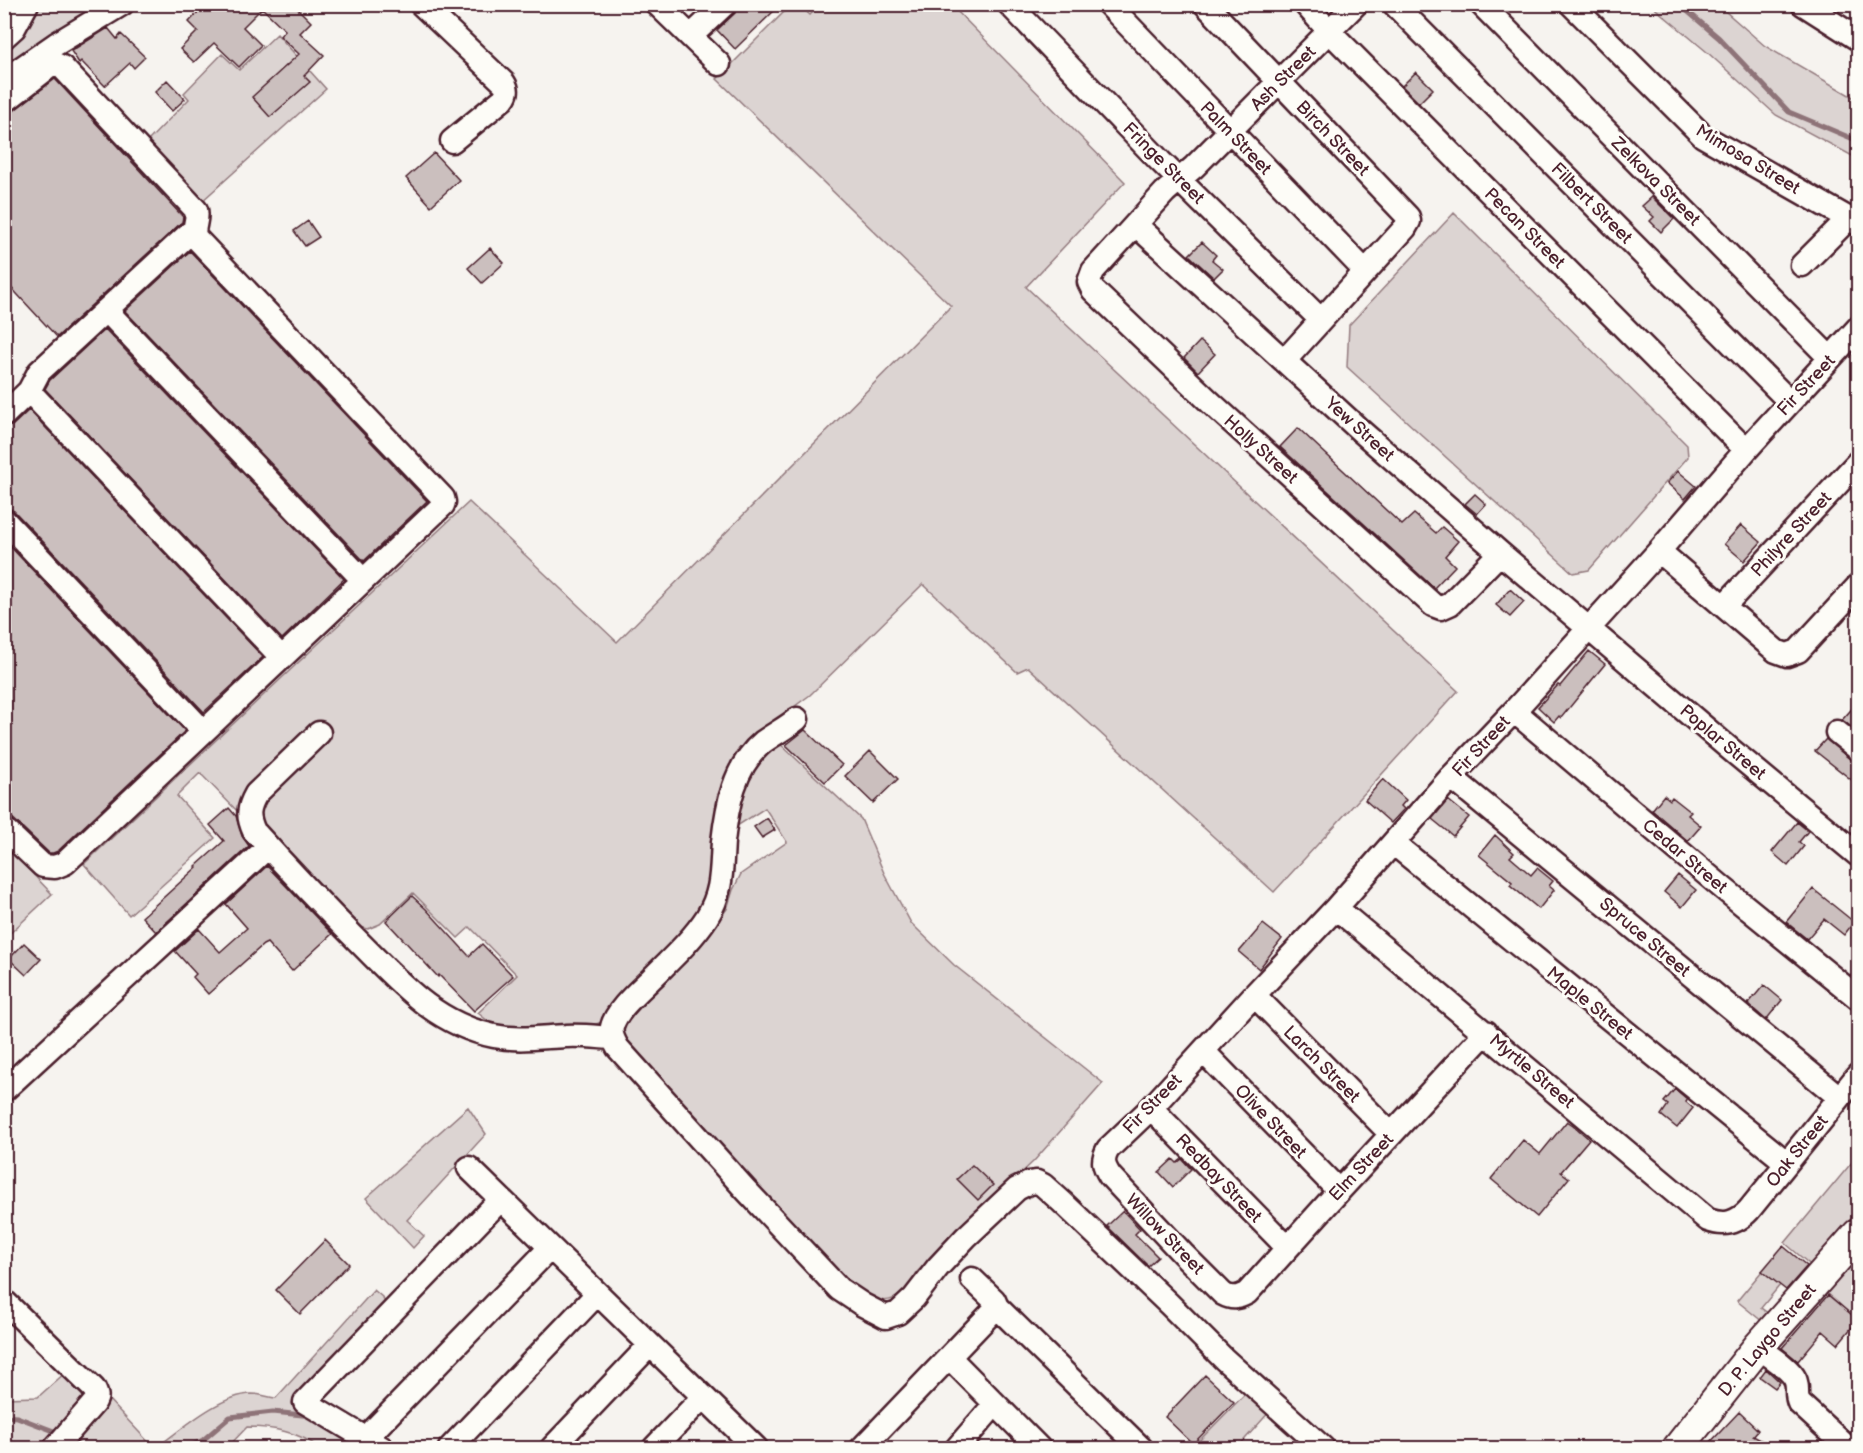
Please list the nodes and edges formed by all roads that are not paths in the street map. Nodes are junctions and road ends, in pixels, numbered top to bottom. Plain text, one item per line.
1 (27, 4) edge
2 (122, 4) edge
3 (421, 4) edge
4 (657, 4) edge
5 (725, 4) edge
6 (1009, 4) edge
7 (1108, 4) edge
8 (1204, 4) edge
9 (1305, 4) edge
10 (1356, 4) edge
11 (1394, 4) edge
12 (1481, 4) edge
13 (1571, 4) edge
14 (1812, 7) edge
15 (1330, 32) junction
16 (691, 36) junction
17 (4, 37) edge
18 (1858, 39) edge
19 (719, 64) dead end
20 (4, 80) edge
21 (1279, 81) junction
22 (4, 102) edge
23 (1230, 131) junction
24 (452, 141) dead end
25 (1180, 180) junction
26 (1854, 221) edge
27 (1136, 225) junction
28 (194, 229) junction
29 (1802, 265) dead end
30 (1365, 271) junction
31 (1089, 282) joint
32 (106, 310) junction
33 (1321, 320) junction
34 (1858, 328) edge
35 (1830, 358) junction
36 (1286, 360) junction
37 (29, 391) junction
38 (1790, 402) junction
39 (4, 415) edge
40 (1746, 450) junction
41 (1858, 462) edge
42 (4, 520) edge
43 (1659, 551) junction
44 (1500, 553) junction
45 (363, 580) junction
46 (1858, 586) edge
47 (1724, 606) junction
48 (1589, 628) junction
49 (281, 657) junction
50 (1514, 711) junction
51 (797, 719) dead end
52 (203, 731) junction
53 (1837, 732) dead end
54 (319, 733) dead end
55 (1858, 749) edge
56 (1451, 777) junction
57 (4, 829) edge
58 (1393, 843) junction
59 (268, 847) junction
60 (1858, 855) edge
61 (1336, 908) junction
62 (1254, 995) junction
63 (1858, 998) edge
64 (1486, 1032) junction
65 (612, 1038) junction
66 (1203, 1051) junction
67 (1858, 1075) edge
68 (4, 1090) edge
69 (1839, 1097) junction
70 (1151, 1108) junction
71 (1391, 1134) junction
72 (1103, 1162) joint
73 (1787, 1163) junction
74 (469, 1168) dead end
75 (1339, 1191) junction
76 (500, 1200) junction
77 (1731, 1222) joint
78 (1858, 1234) edge
79 (550, 1248) junction
80 (1287, 1248) junction
81 (972, 1279) dead end
82 (597, 1294) junction
83 (1235, 1298) joint
84 (4, 1301) edge
85 (997, 1307) junction
86 (650, 1345) junction
87 (1758, 1347) junction
88 (949, 1357) junction
89 (703, 1397) junction
90 (996, 1404) junction
91 (62, 1440) edge
92 (374, 1443) edge
93 (1310, 1444) edge
94 (450, 1449) edge
95 (552, 1449) edge
96 (654, 1449) edge
97 (756, 1449) edge
98 (862, 1449) edge
99 (957, 1449) edge
100 (1039, 1449) edge
101 (1141, 1449) edge
102 (1678, 1449) edge
103 (1848, 1449) edge

1 - 17 street
2 - 20 street
3 - 24 street
4 - 16 street
5 - 16 street
6 - 25 street, Fringe Street
7 - 23 street, Palm Street
8 - 21 street, Birch Street
9 - 15 street, Pecan Street
10 - 15 street, Ash Street
11 - 38 street, Filbert Street
12 - 35 street, Zelkova Street
13 - 26 street, Mimosa Street
14 - 18 street
15 - 21 street, Ash Street
15 - 40 street, Pecan Street
16 - 19 street
21 - 23 street, Ash Street
21 - 30 street, Birch Street
22 - 28 street
23 - 25 street, Ash Street
23 - 30 street, Palm Street
25 - 27 street, Ash Street
25 - 33 street, Fringe Street
26 - 29 street
27 - 31 street, Ash Street
27 - 36 street, Yew Street
28 - 32 street
28 - 45 street
30 - 33 street
31 - 44 street, Holly Street
32 - 37 street
32 - 45 street
33 - 36 street
34 - 35 street, Fir Street
35 - 38 street, Fir Street
36 - 44 street, Yew Street
37 - 39 street
37 - 49 street
38 - 40 street, Fir Street
40 - 43 street, Fir Street
41 - 47 street, Philyre Street
42 - 52 street
43 - 47 street
43 - 48 street, Fir Street
44 - 48 street, Yew Street
45 - 49 street
46 - 47 street
48 - 50 street, Fir Street
48 - 60 street, Poplar Street
49 - 52 street
50 - 56 street, Fir Street
50 - 63 street, Cedar Street
51 - 65 street
52 - 57 street
53 - 55 street
54 - 59 street
56 - 58 street, Fir Street
56 - 69 street, Spruce Street
58 - 61 street, Fir Street
58 - 73 street, Maple Street
59 - 65 street
59 - 68 street
61 - 62 street, Fir Street
61 - 64 street, Myrtle Street
62 - 66 street, Fir Street
62 - 71 street, Larch Street
64 - 71 street, Elm Street
64 - 77 street, Myrtle Street
65 - 93 street
66 - 70 street, Fir Street
66 - 75 street, Olive Street
67 - 69 street, Oak Street
69 - 73 street, Oak Street
70 - 72 street, Fir Street
70 - 80 street, Redbay Street
71 - 75 street, Elm Street
72 - 83 street, Willow Street
73 - 77 street, Oak Street
74 - 76 street
75 - 80 street, Elm Street
76 - 79 street
76 - 92 street
78 - 87 main road, D. P. Laygo Street
79 - 82 street
79 - 92 street
80 - 83 street, Elm Street
81 - 85 street
82 - 86 street
82 - 94 street
84 - 91 street
85 - 88 street
85 - 101 street
86 - 89 street
86 - 95 street
87 - 102 main road, D. P. Laygo Street
87 - 103 street
88 - 90 street
88 - 98 street
89 - 96 street
89 - 97 street
90 - 99 street
90 - 100 street

